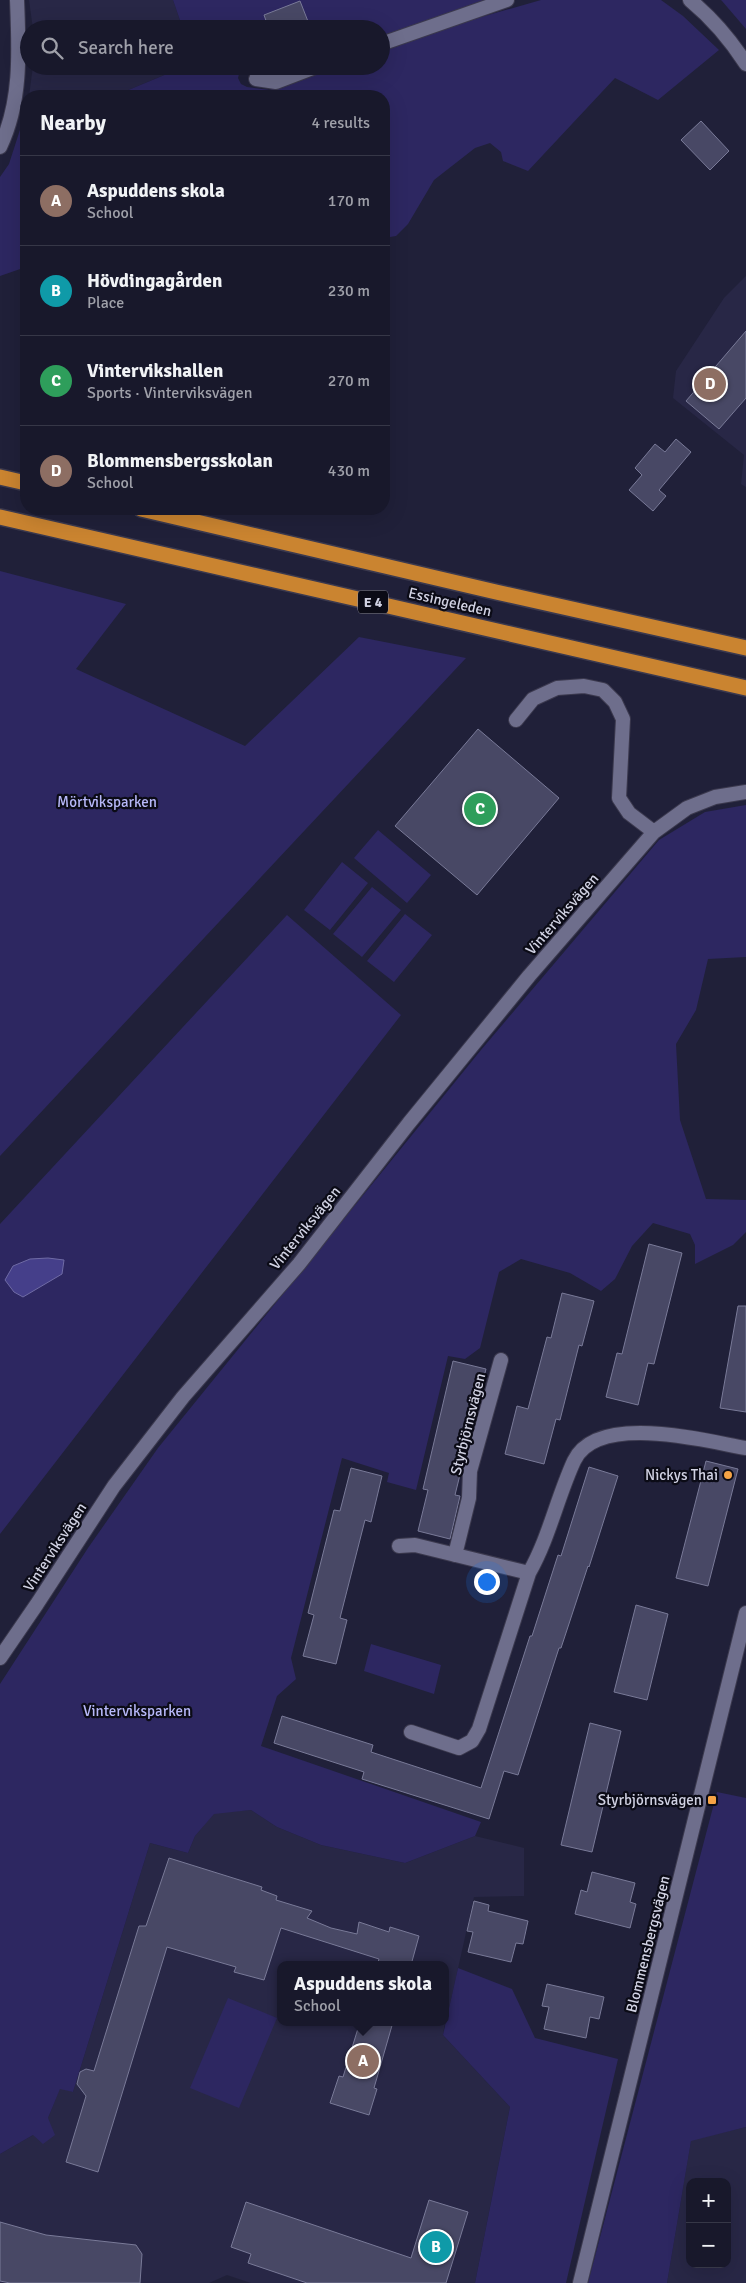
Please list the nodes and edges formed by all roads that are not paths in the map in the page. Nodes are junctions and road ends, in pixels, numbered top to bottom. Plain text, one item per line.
1 (17, 0) edge
2 (507, 0) edge
3 (690, 0) edge
4 (390, 41) edge
5 (746, 64) edge
6 (294, 75) edge
7 (256, 78) dead end
8 (0, 147) edge
9 (0, 477) edge
10 (20, 482) edge
11 (167, 515) edge
12 (0, 516) edge
13 (746, 648) edge
14 (746, 688) edge
15 (516, 720) dead end
16 (746, 792) edge
17 (654, 832) junction
18 (501, 1360) dead end
19 (746, 1448) edge
20 (399, 1546) dead end
21 (455, 1555) junction
22 (529, 1573) junction
23 (746, 1613) edge
24 (0, 1658) edge
25 (411, 1732) dead end
26 (580, 2283) edge

1 - 8 street
2 - 4 street
3 - 5 street
6 - 7 street
9 - 10 highway
11 - 13 highway, Essingeleden
12 - 14 highway, Essingeleden / E 4
15 - 17 street
16 - 17 street, Vinterviksvägen
17 - 24 street, Vinterviksvägen
18 - 21 street, Styrbjörnsvägen
19 - 22 street
20 - 21 street
21 - 22 street
22 - 25 street
23 - 26 street, Blommensbergsvägen

